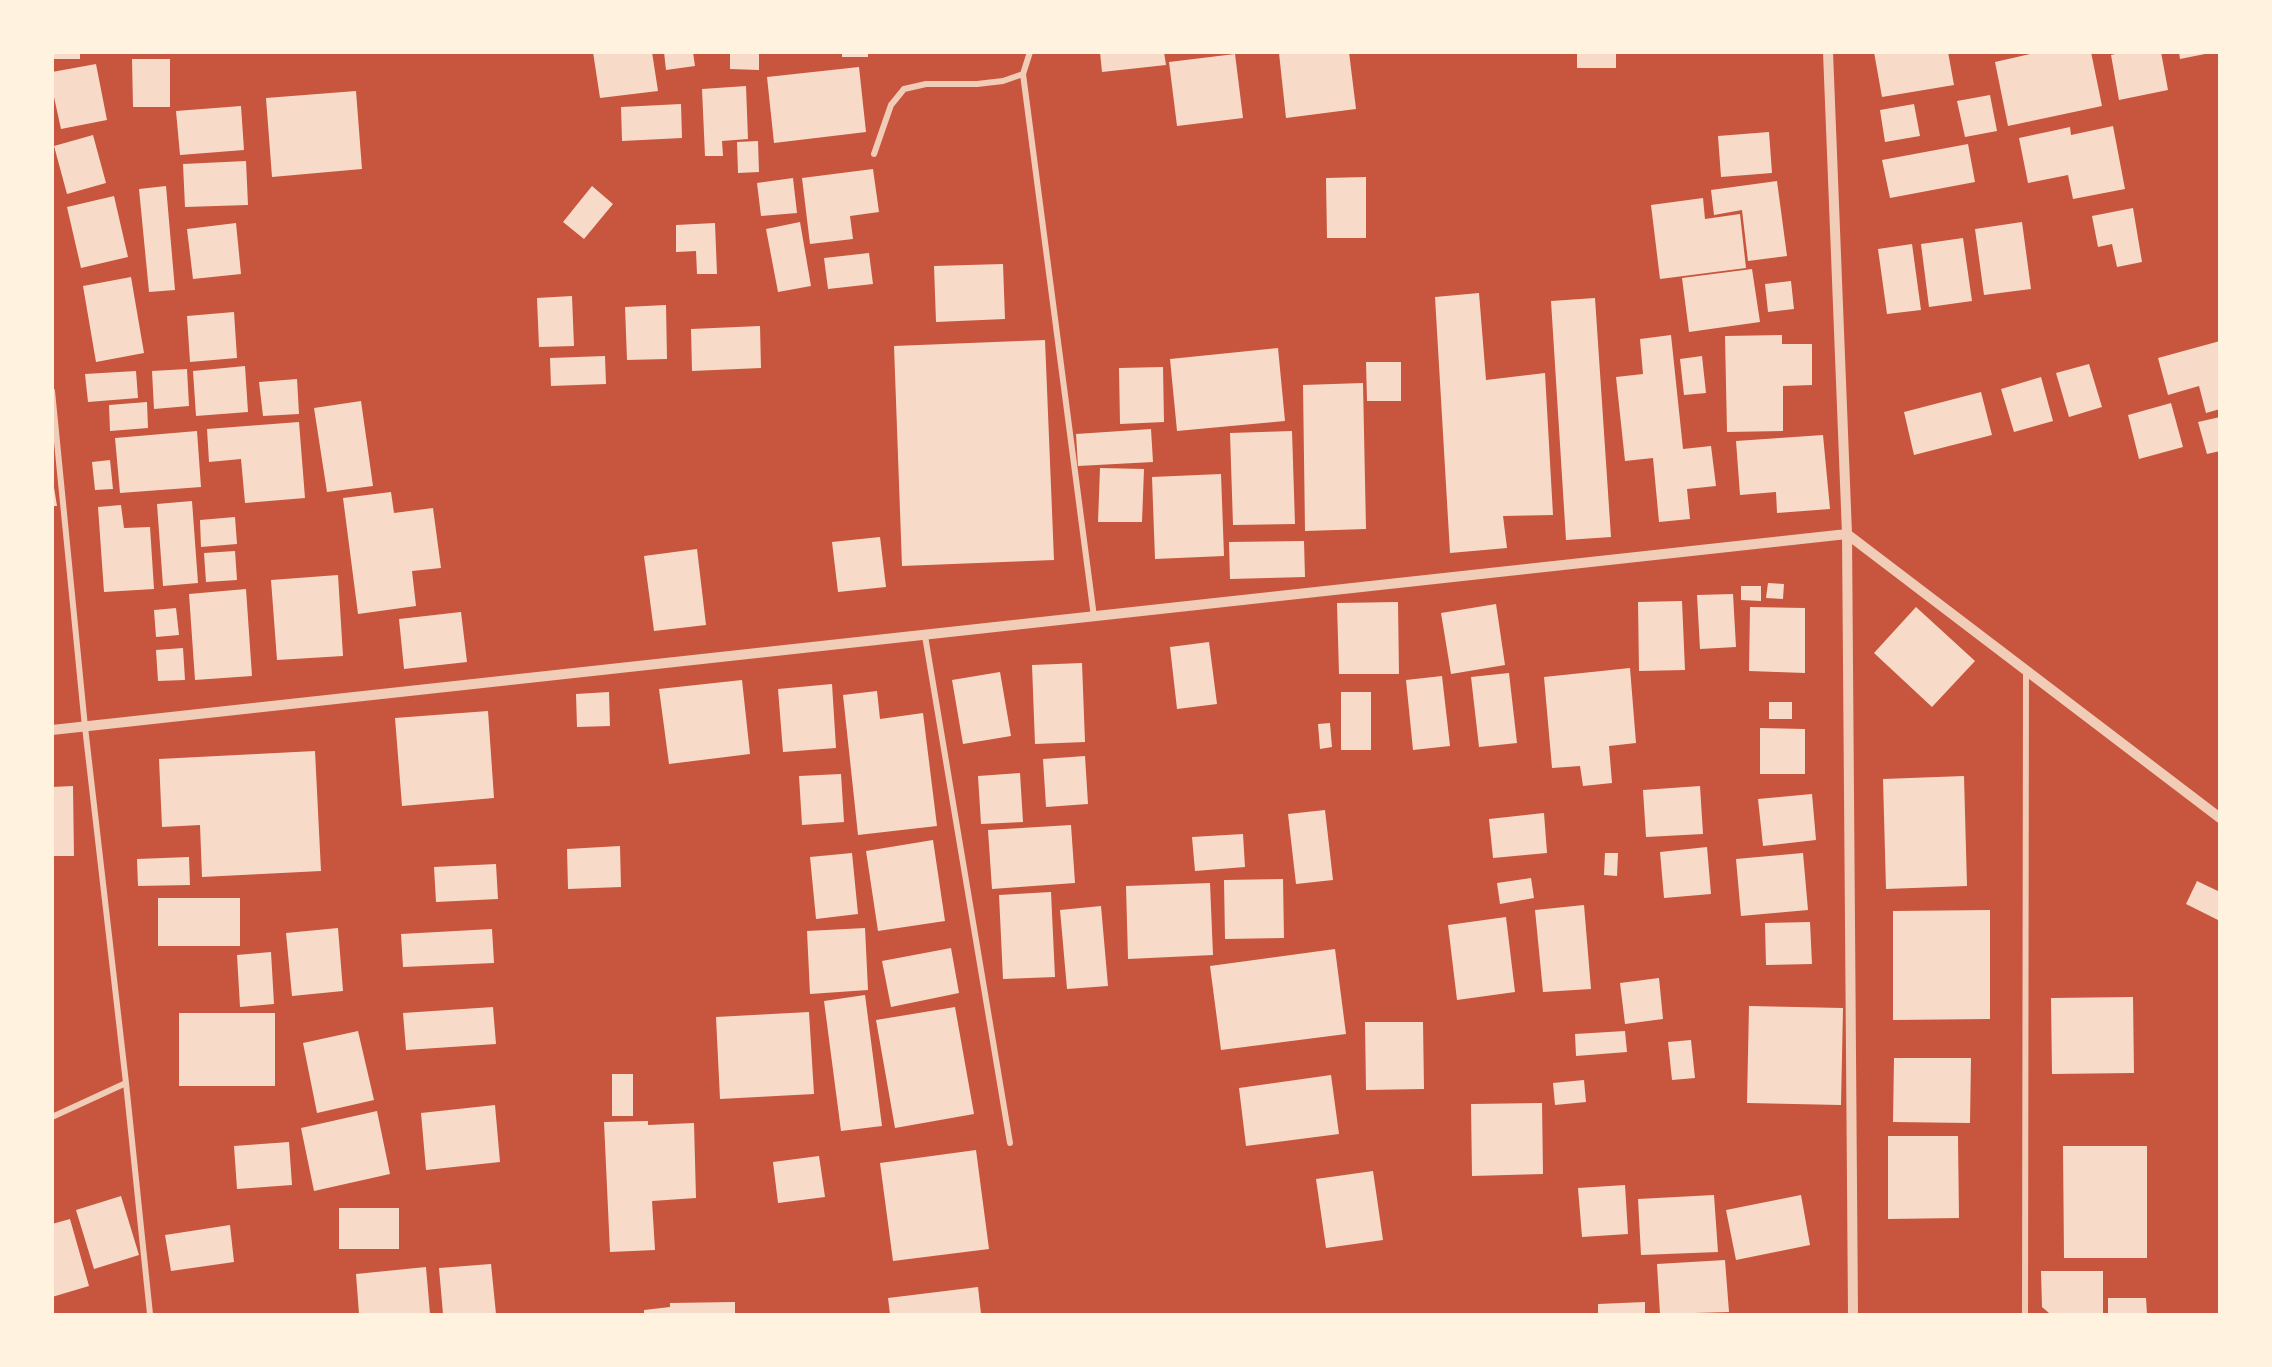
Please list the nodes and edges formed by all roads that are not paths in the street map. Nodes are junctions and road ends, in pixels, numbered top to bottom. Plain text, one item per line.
1 (1030, 52) edge
2 (1828, 52) edge
3 (1023, 74) junction
4 (874, 154) dead end
5 (52, 390) edge
6 (1847, 534) junction
7 (1094, 617) junction
8 (925, 636) junction
9 (2026, 670) junction
10 (85, 727) junction
11 (52, 730) edge
12 (2220, 818) edge
13 (126, 1083) junction
14 (52, 1118) edge
15 (1010, 1143) dead end
16 (150, 1314) edge
17 (1853, 1314) edge
18 (2025, 1314) edge

1 - 3 street
2 - 6 street
3 - 4 street
3 - 7 street
5 - 10 street
6 - 7 street
6 - 9 street
6 - 17 street
7 - 8 street
8 - 10 street
8 - 15 street
9 - 12 street
9 - 18 street
10 - 11 street
10 - 13 street
13 - 14 street
13 - 16 street

